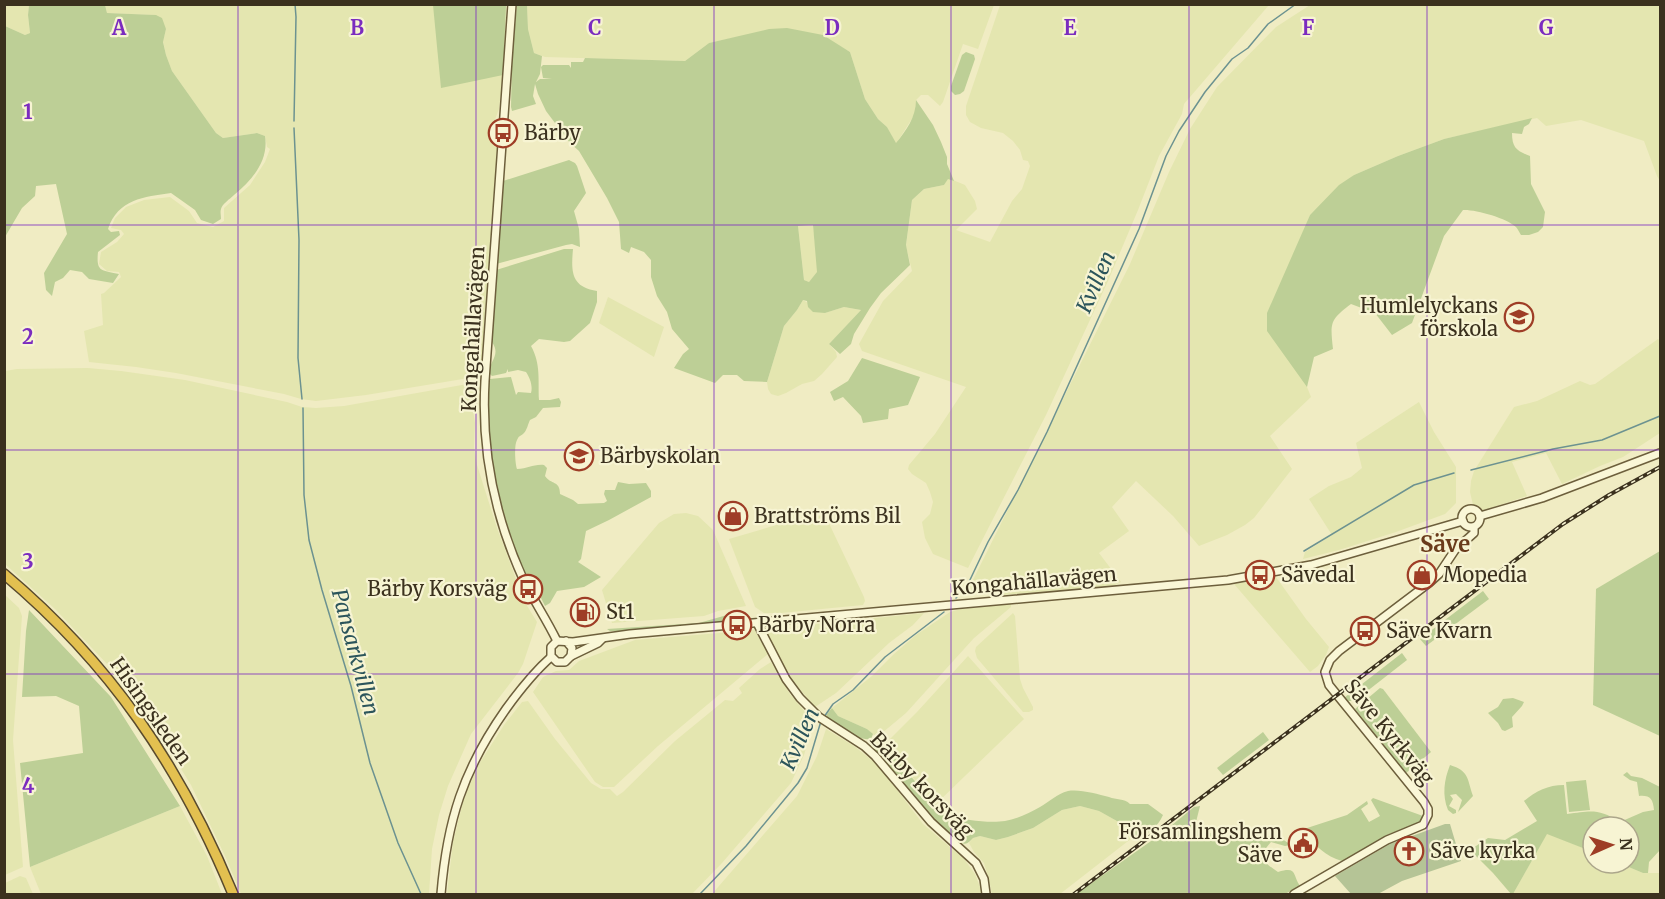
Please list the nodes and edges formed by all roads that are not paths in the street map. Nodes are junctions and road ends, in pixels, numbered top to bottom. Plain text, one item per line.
1 (512, 4) edge
2 (1660, 453) edge
3 (1480, 516) junction
4 (1463, 521) junction
5 (1474, 527) junction
6 (4, 574) edge
7 (758, 623) junction
8 (602, 639) junction
9 (557, 641) junction
10 (566, 641) junction
11 (571, 656) junction
12 (551, 657) junction
13 (233, 894) edge
14 (441, 894) edge
15 (986, 894) edge
16 (1294, 894) edge

1 - 9 street, Kongahällavägen
2 - 3 street, Kongahällavägen
3 - 4 street, Kongahällavägen
3 - 5 street
4 - 5 street
4 - 7 street, Kongahällavägen
5 - 16 street, Säve Kyrkväg
6 - 13 highway, Hisingsleden
7 - 8 street, Kongahällavägen
7 - 15 street, Bärby korsväg
8 - 10 street, Kongahällavägen
8 - 11 street, Kongahällavägen
9 - 10 street, Kongahällavägen
9 - 12 street
10 - 11 street
11 - 12 street, Kongahällavägen
12 - 14 street

